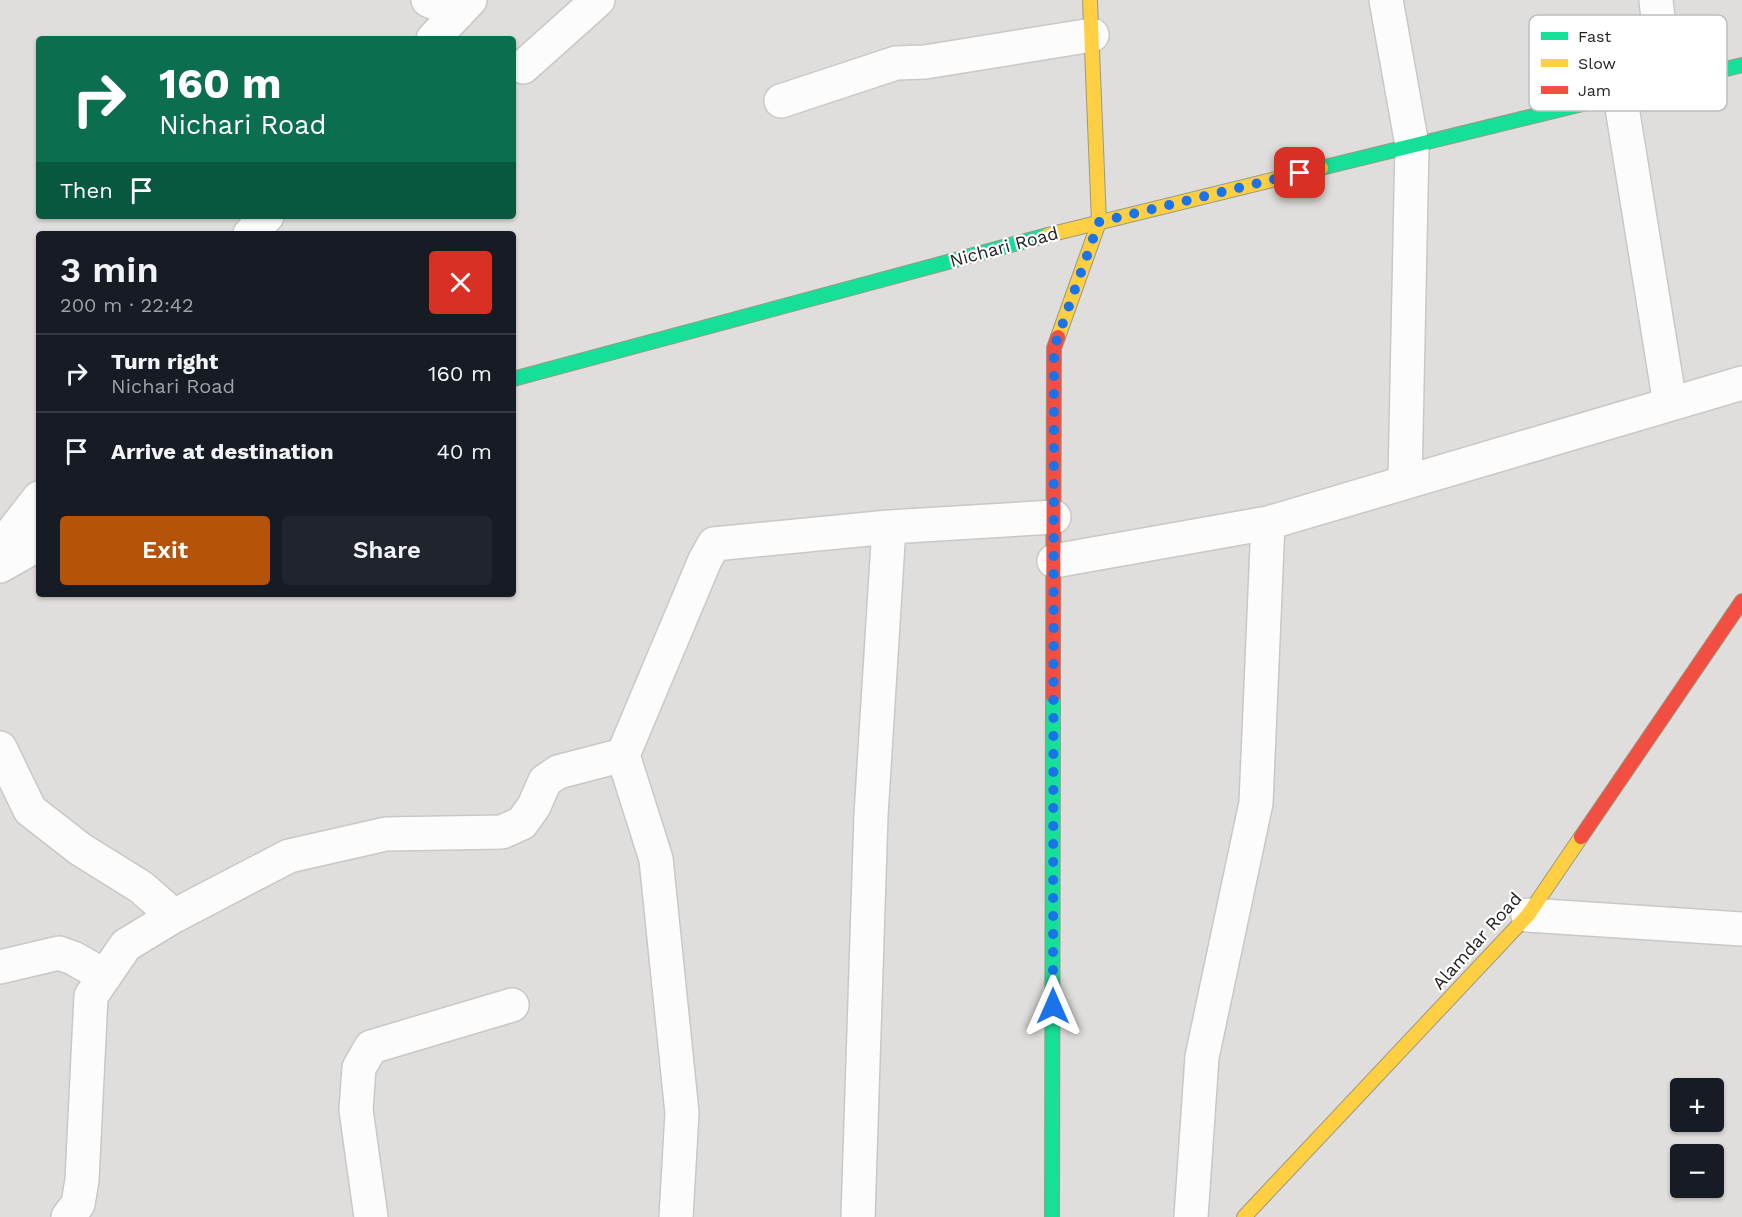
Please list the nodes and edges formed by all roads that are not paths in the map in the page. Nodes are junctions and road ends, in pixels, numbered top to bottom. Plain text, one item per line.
1 (428, 0) edge
2 (598, 0) edge
3 (1090, 0) edge
4 (1386, 0) edge
5 (1656, 0) edge
6 (464, 7) edge
7 (1658, 15) edge
8 (1092, 34) junction
9 (436, 36) edge
10 (1742, 65) edge
11 (523, 67) dead end
12 (1727, 69) edge
13 (781, 101) dead end
14 (1555, 111) edge
15 (1623, 111) edge
16 (1412, 146) junction
17 (264, 219) edge
18 (1099, 222) junction
19 (253, 231) edge
20 (516, 378) edge
21 (1742, 382) edge
22 (1670, 404) junction
23 (1405, 482) junction
24 (36, 502) edge
25 (1054, 517) junction
26 (1268, 523) junction
27 (889, 527) junction
28 (36, 546) edge
29 (0, 548) edge
30 (1054, 561) junction
31 (0, 566) edge
32 (1742, 601) edge
33 (0, 748) edge
34 (623, 755) junction
35 (1528, 915) junction
36 (174, 916) junction
37 (1742, 929) edge
38 (0, 967) edge
39 (105, 976) junction
40 (512, 1005) dead end
41 (68, 1217) edge
42 (371, 1217) edge
43 (676, 1217) edge
44 (858, 1217) edge
45 (1052, 1217) edge
46 (1191, 1217) edge
47 (1244, 1217) edge

1 - 6 street
2 - 11 street
3 - 8 street
4 - 16 street
5 - 7 street
6 - 9 street
8 - 13 street
8 - 18 street
10 - 12 street, Nichari Road
14 - 16 street, Nichari Road
15 - 22 street
16 - 18 street, Nichari Road
16 - 23 street
17 - 19 street
18 - 20 street, Nichari Road
18 - 25 street
21 - 22 street
22 - 23 street
23 - 26 street
24 - 29 street
25 - 27 street
25 - 30 street
26 - 30 street
26 - 46 street
27 - 34 street
27 - 44 street
28 - 31 street
30 - 45 street
32 - 35 street, Alamdar Road
33 - 36 street
34 - 36 street
34 - 43 street
35 - 37 street
35 - 47 street, Alamdar Road
36 - 39 street
38 - 39 street
39 - 41 street
40 - 42 street

